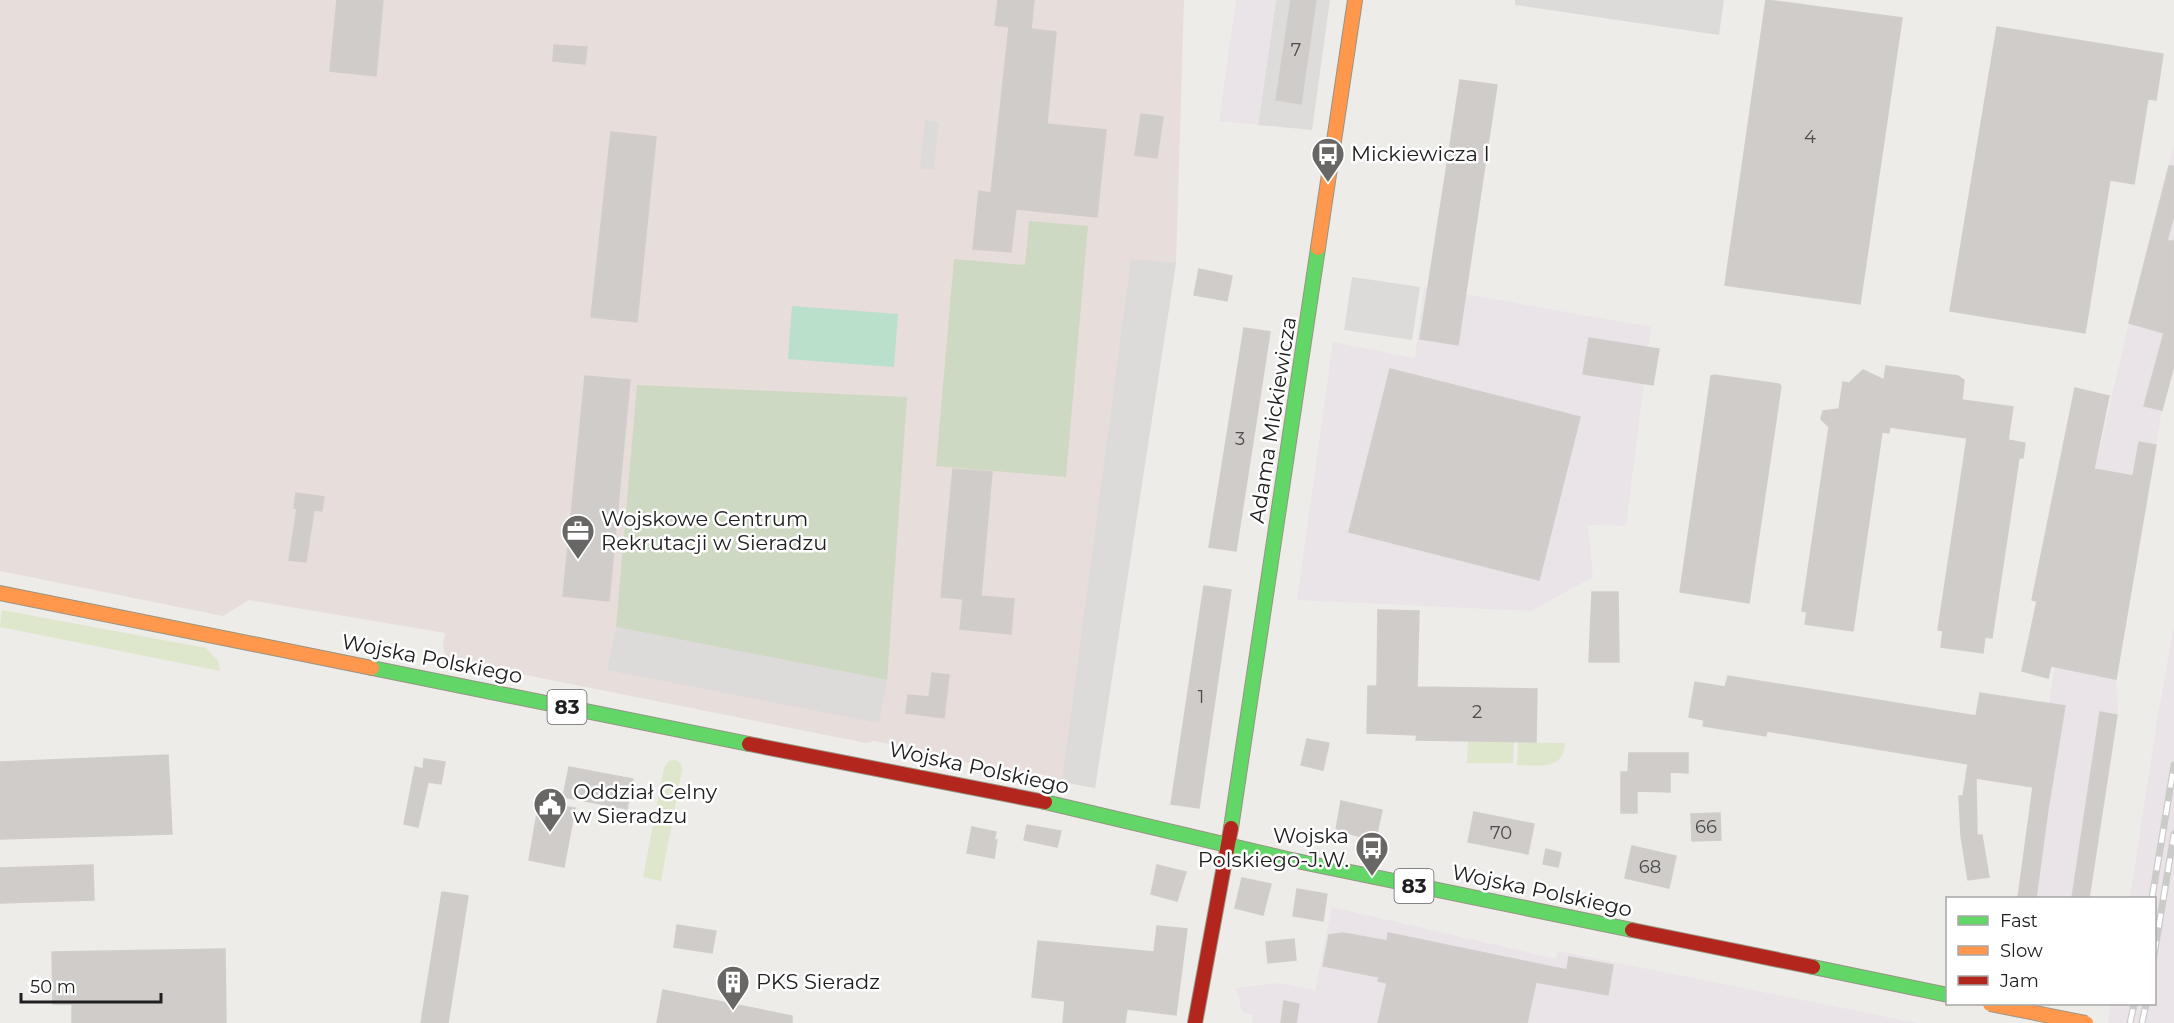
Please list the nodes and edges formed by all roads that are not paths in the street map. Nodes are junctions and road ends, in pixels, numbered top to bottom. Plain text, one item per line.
1 (1355, 0) edge
2 (0, 593) edge
3 (1227, 845) junction
4 (1946, 995) edge
5 (1995, 1005) edge
6 (1195, 1023) edge
7 (2086, 1023) edge

1 - 3 main road, Adama Mickiewicza
2 - 3 main road, Wojska Polskiego / 83
3 - 4 main road, Wojska Polskiego / 83
3 - 6 main road, Adama Mickiewicza
5 - 7 main road, bridge

